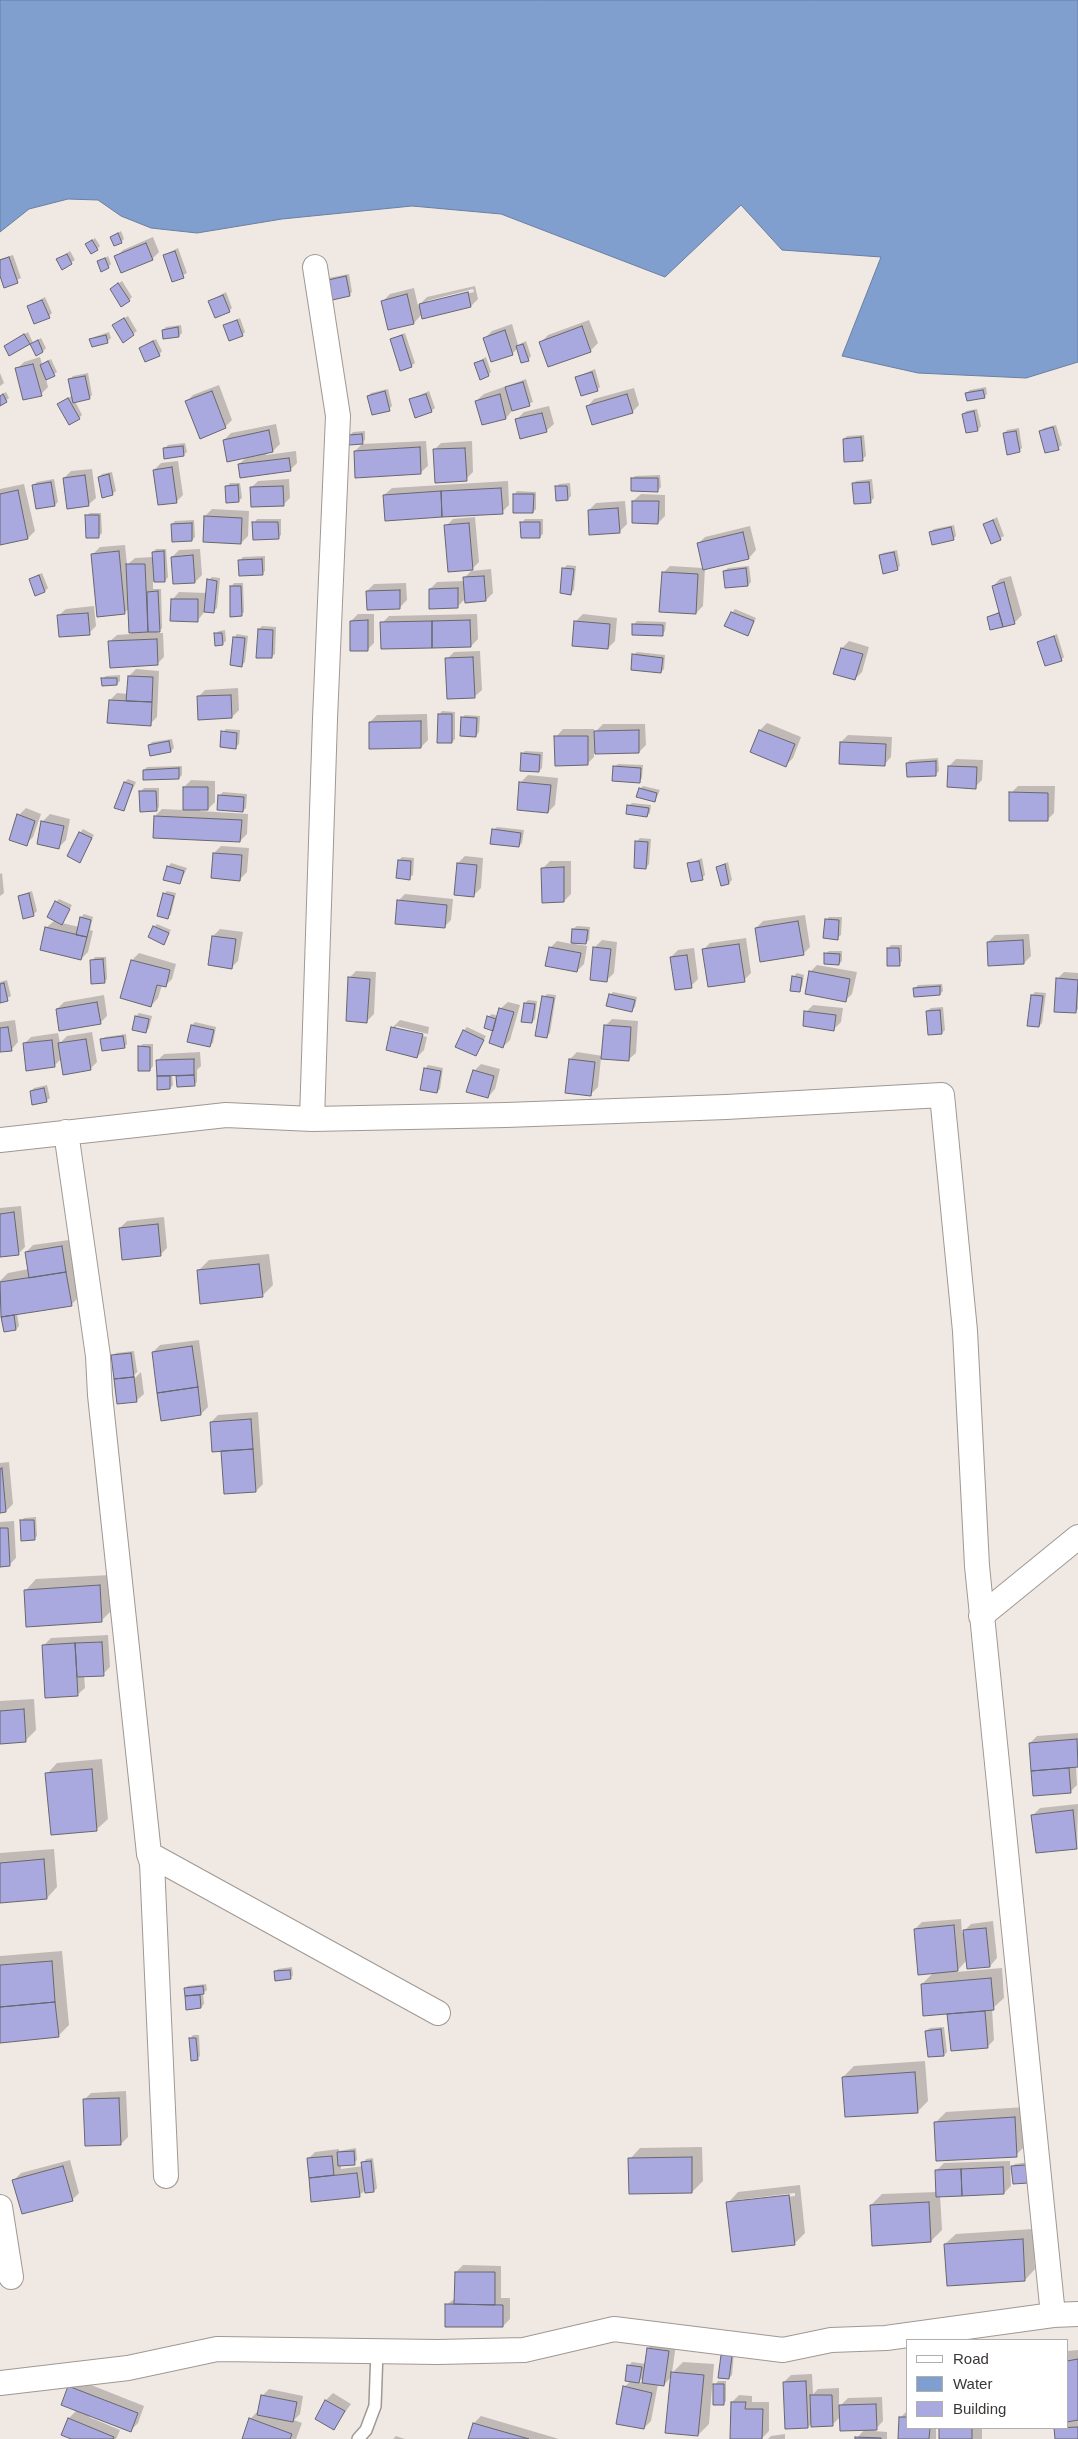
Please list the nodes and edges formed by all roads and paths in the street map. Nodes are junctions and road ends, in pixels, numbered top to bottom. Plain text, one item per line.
1 (315, 267) dead end
2 (312, 1119) junction
3 (66, 1132) junction
4 (0, 1140) edge
5 (1078, 1537) edge
6 (981, 1616) junction
7 (150, 1854) junction
8 (438, 2013) dead end
9 (166, 2176) dead end
10 (0, 2207) edge
11 (11, 2277) dead end
12 (1078, 2314) edge
13 (1053, 2315) junction
14 (377, 2351) junction
15 (0, 2384) edge
16 (358, 2439) edge

1 - 2 street
2 - 3 street
2 - 6 street
3 - 4 street
3 - 7 street
5 - 6 street
6 - 13 street
7 - 8 street
7 - 9 street
10 - 11 street
12 - 13 street
13 - 14 street
14 - 15 street
14 - 16 lane

